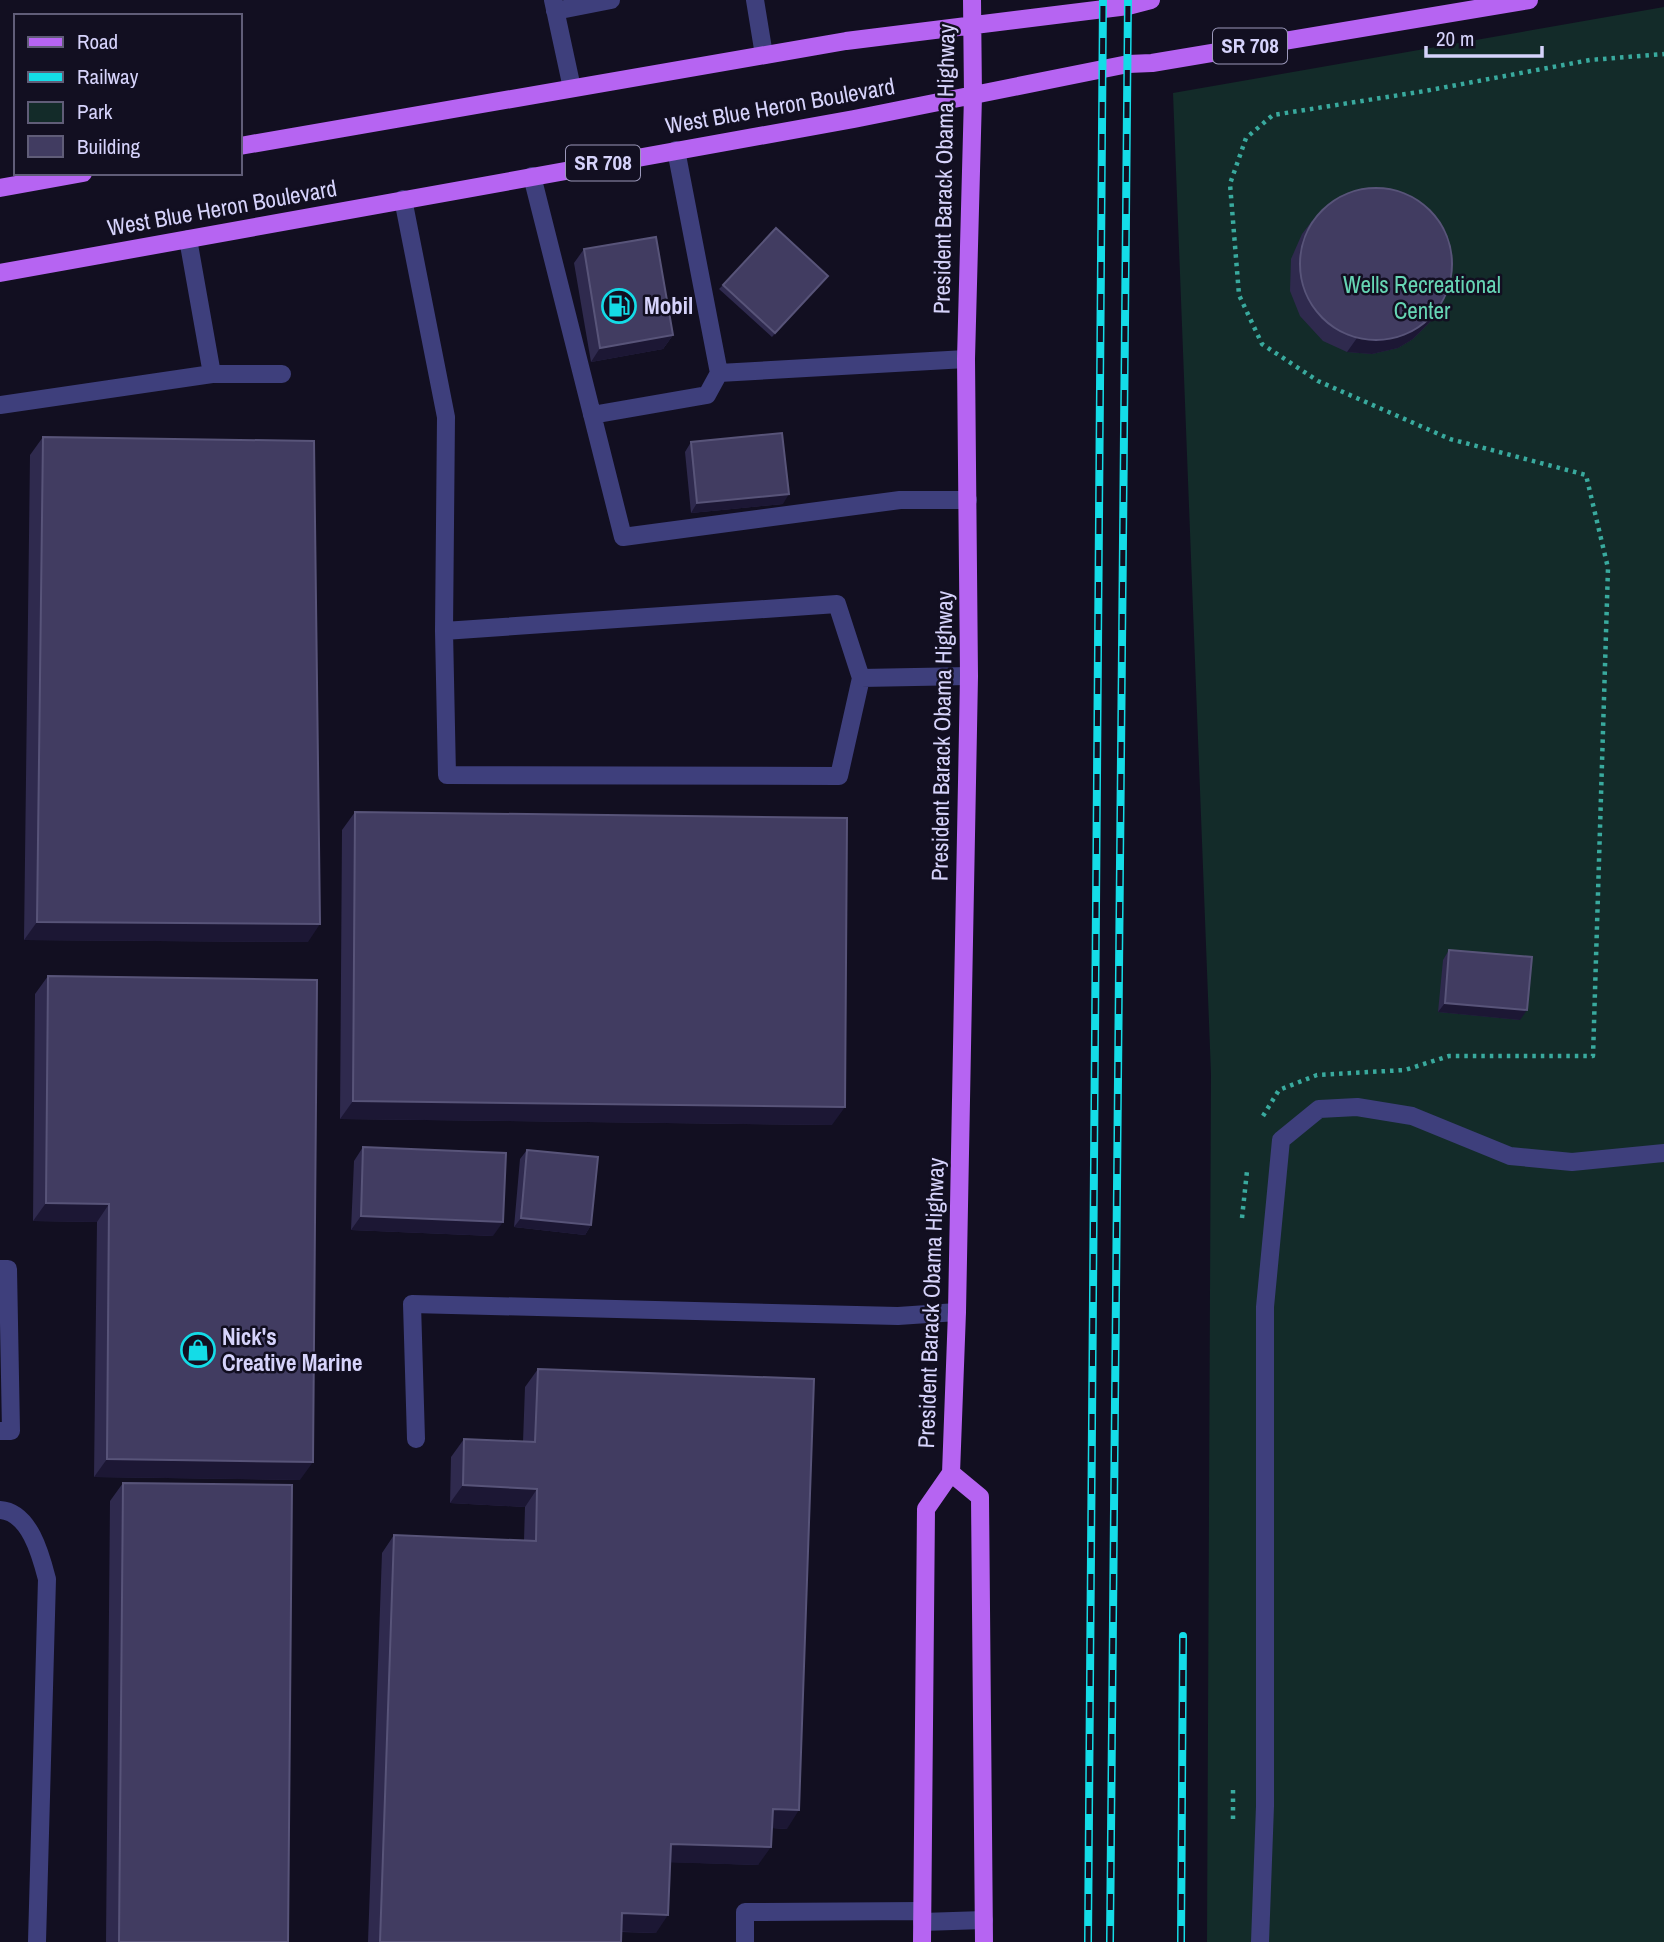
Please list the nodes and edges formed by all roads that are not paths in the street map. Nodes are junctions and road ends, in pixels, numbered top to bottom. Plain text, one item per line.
1 (611, 0) edge
2 (755, 0) edge
3 (971, 0) edge
4 (1151, 0) edge
5 (1528, 0) edge
6 (554, 5) edge
7 (971, 24) junction
8 (764, 55) junction
9 (572, 88) junction
10 (973, 96) junction
11 (242, 146) edge
12 (676, 150) junction
13 (72, 175) edge
14 (533, 176) junction
15 (0, 188) edge
16 (403, 200) junction
17 (188, 239) junction
18 (0, 274) edge
19 (965, 359) junction
20 (719, 373) junction
21 (212, 374) junction
22 (282, 374) dead end
23 (0, 405) edge
24 (592, 415) junction
25 (968, 500) junction
26 (444, 631) junction
27 (969, 676) junction
28 (861, 678) junction
29 (1664, 1153) edge
30 (0, 1269) edge
31 (957, 1312) junction
32 (0, 1431) edge
33 (416, 1439) dead end
34 (951, 1473) junction
35 (0, 1510) edge
36 (922, 1916) junction
37 (985, 1920) junction
38 (37, 1942) edge
39 (745, 1942) edge
40 (922, 1942) edge
41 (984, 1942) edge
42 (1260, 1942) edge

1 - 6 lane
2 - 8 lane
3 - 7 main road, President Barack Obama Highway
4 - 7 main road
5 - 10 main road, West Blue Heron Boulevard / SR 708
6 - 9 lane
7 - 8 main road
7 - 10 main road, President Barack Obama Highway
8 - 9 main road
9 - 11 main road
10 - 12 main road, West Blue Heron Boulevard / SR 708
10 - 19 main road, President Barack Obama Highway
12 - 14 main road, West Blue Heron Boulevard / SR 708
12 - 20 lane
13 - 15 main road
14 - 16 main road, West Blue Heron Boulevard / SR 708
14 - 24 lane
16 - 17 main road, West Blue Heron Boulevard / SR 708
16 - 26 lane
17 - 18 main road, West Blue Heron Boulevard / SR 708
17 - 21 lane
19 - 20 lane
19 - 25 main road, President Barack Obama Highway
20 - 24 lane
21 - 22 lane
21 - 23 lane
24 - 25 lane
25 - 27 main road, President Barack Obama Highway
26 - 28 lane
26 - 28 lane
27 - 28 lane
27 - 31 main road, President Barack Obama Highway
29 - 42 lane
30 - 32 lane
31 - 33 lane
31 - 34 main road, President Barack Obama Highway
34 - 36 main road, President Barack Obama Highway
34 - 37 main road, President Barack Obama Highway
35 - 38 lane
36 - 37 lane
36 - 39 lane
36 - 40 main road, President Barack Obama Highway
37 - 41 main road, President Barack Obama Highway

